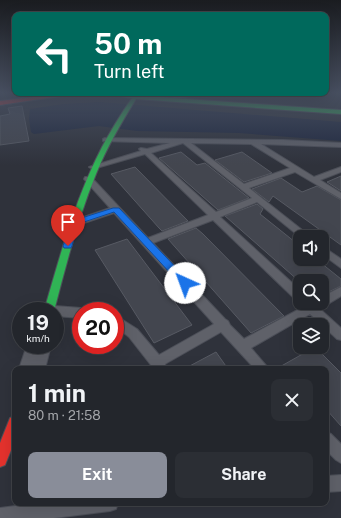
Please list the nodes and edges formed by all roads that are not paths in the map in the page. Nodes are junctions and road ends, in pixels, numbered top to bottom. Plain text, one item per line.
1 (121, 117) edge
2 (106, 140) junction
3 (134, 140) junction
4 (184, 141) junction
5 (252, 141) junction
6 (341, 145) edge
7 (146, 152) junction
8 (93, 167) junction
9 (296, 169) junction
10 (341, 169) edge
11 (88, 179) junction
12 (314, 180) junction
13 (244, 187) junction
14 (341, 197) edge
15 (258, 199) junction
16 (116, 209) junction
17 (215, 217) junction
18 (75, 223) junction
19 (297, 230) edge
20 (146, 242) junction
21 (329, 255) edge
22 (341, 264) edge
23 (293, 290) edge
24 (341, 291) edge
25 (329, 297) edge
26 (52, 302) edge
27 (305, 310) edge
28 (320, 310) edge
29 (224, 324) junction
30 (124, 326) edge
31 (341, 335) edge
32 (243, 346) junction
33 (36, 354) edge
34 (33, 366) edge
35 (159, 366) edge
36 (260, 366) edge
37 (12, 430) edge
38 (329, 442) edge
39 (341, 455) edge
40 (0, 460) edge
41 (341, 483) edge
42 (329, 484) edge
43 (85, 506) edge
44 (0, 516) edge

1 - 2 street
2 - 3 lane
2 - 8 street
3 - 4 lane
3 - 7 lane
4 - 5 lane
4 - 7 lane
4 - 13 lane
5 - 6 lane
5 - 9 lane
7 - 8 lane
7 - 17 lane
8 - 11 street
9 - 12 lane
9 - 13 lane
10 - 12 lane
11 - 16 lane
11 - 18 street
12 - 14 lane
13 - 15 lane
15 - 17 lane
15 - 19 lane
16 - 18 lane
16 - 20 lane
17 - 20 lane
17 - 23 lane
18 - 26 street
20 - 29 lane
21 - 22 lane
24 - 25 lane
27 - 32 lane
28 - 31 lane
29 - 32 lane
29 - 35 lane
30 - 35 lane
32 - 36 lane
33 - 34 street
37 - 40 street
38 - 39 lane
41 - 42 lane
43 - 44 lane

